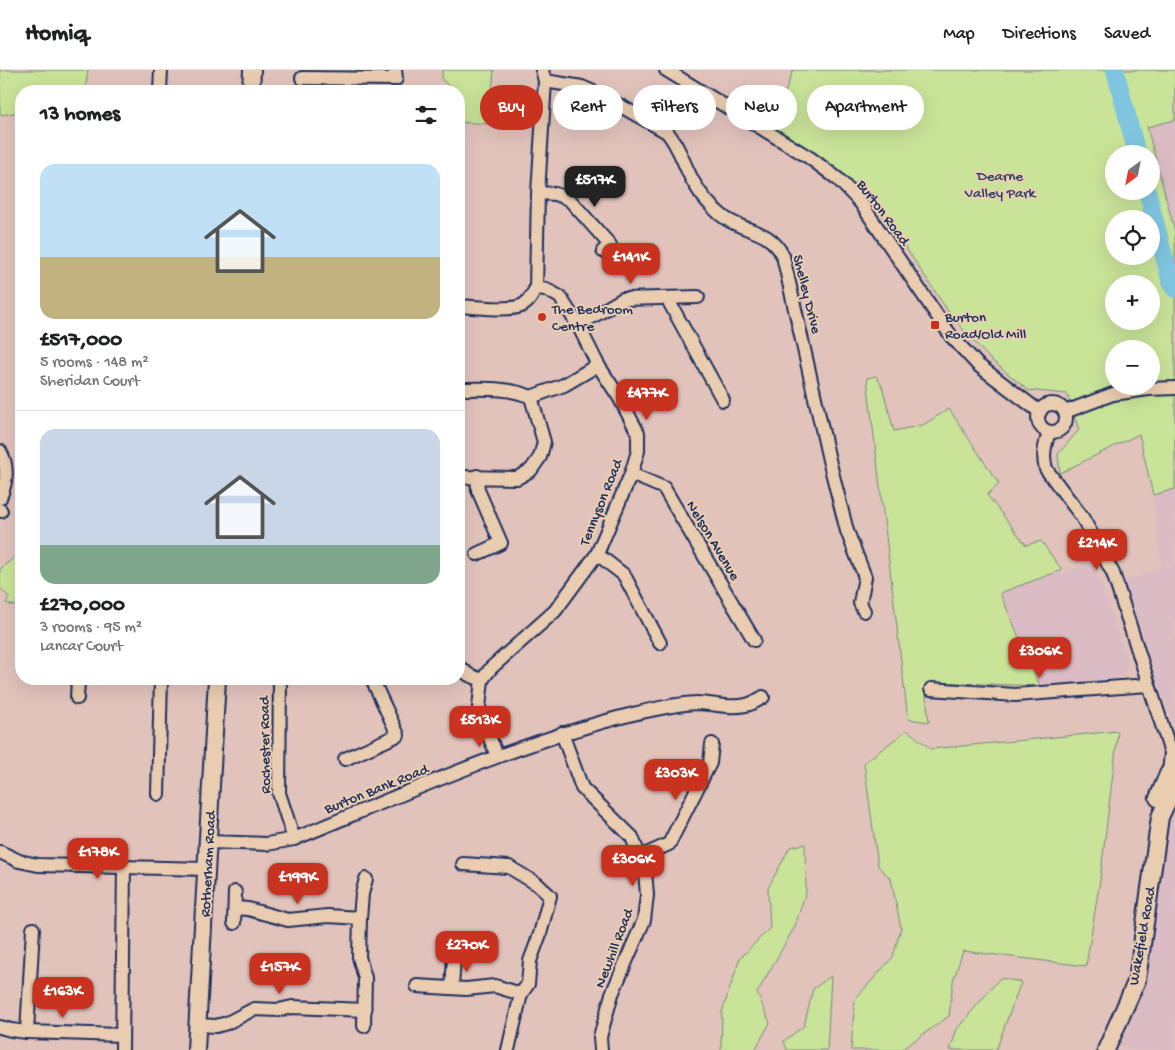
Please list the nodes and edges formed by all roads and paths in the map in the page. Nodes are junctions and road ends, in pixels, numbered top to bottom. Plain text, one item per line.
1 (161, 70) edge
2 (252, 70) edge
3 (395, 70) edge
4 (672, 72) edge
5 (544, 75) edge
6 (302, 78) dead end
7 (160, 85) edge
8 (252, 85) edge
9 (538, 193) junction
10 (604, 251) dead end
11 (536, 288) junction
12 (698, 297) dead end
13 (667, 298) junction
14 (465, 306) edge
15 (578, 325) junction
16 (598, 365) junction
17 (1174, 388) edge
18 (465, 389) edge
19 (531, 397) junction
20 (723, 400) dead end
21 (1040, 412) junction
22 (1065, 412) junction
23 (1049, 432) junction
24 (0, 451) edge
25 (631, 474) junction
26 (477, 476) junction
27 (465, 477) edge
28 (0, 498) edge
29 (477, 554) dead end
30 (597, 554) junction
31 (864, 611) dead end
32 (754, 640) dead end
33 (660, 643) dead end
34 (465, 672) edge
35 (482, 680) junction
36 (1148, 684) junction
37 (78, 685) edge
38 (161, 685) edge
39 (217, 685) edge
40 (280, 685) edge
41 (375, 685) edge
42 (931, 690) dead end
43 (757, 696) dead end
44 (77, 698) dead end
45 (1161, 722) junction
46 (562, 733) junction
47 (1175, 736) edge
48 (708, 749) dead end
49 (497, 756) junction
50 (345, 759) dead end
51 (1173, 774) edge
52 (158, 794) dead end
53 (294, 839) junction
54 (208, 842) junction
55 (0, 852) edge
56 (640, 856) junction
57 (463, 864) dead end
58 (124, 866) junction
59 (206, 869) junction
60 (366, 879) dead end
61 (235, 892) dead end
62 (235, 908) junction
63 (360, 918) junction
64 (234, 923) dead end
65 (33, 930) dead end
66 (454, 956) dead end
67 (416, 986) dead end
68 (452, 988) junction
69 (521, 994) junction
70 (365, 1010) junction
71 (198, 1025) junction
72 (364, 1026) dead end
73 (0, 1027) edge
74 (26, 1032) junction
75 (122, 1035) junction
76 (122, 1050) edge
77 (196, 1050) edge
78 (508, 1050) edge
79 (601, 1050) edge
80 (1106, 1050) edge

1 - 7 street
2 - 8 main road
3 - 6 street
4 - 21 street, Burton Road
5 - 9 street
5 - 31 street, Shelley Drive
9 - 10 street
9 - 11 street
11 - 14 street
11 - 15 street, Tennyson Road
12 - 13 street
13 - 15 street
13 - 20 street
15 - 16 street, Tennyson Road
16 - 19 street
16 - 25 street, Tennyson Road
17 - 22 street
18 - 19 street
19 - 26 street
21 - 22 street
21 - 23 street, Burton Road
22 - 23 street
23 - 36 street
24 - 28 street
25 - 30 street, Tennyson Road
25 - 32 street, Nelson Avenue
26 - 27 street
26 - 29 street
30 - 33 street
30 - 35 street, Tennyson Road
34 - 35 street
35 - 49 street
36 - 42 street
36 - 45 street
37 - 44 street
38 - 52 street
39 - 54 main road, Rotherham Road
40 - 53 street, Rochester Road
41 - 50 street
43 - 46 street, Burton Bank Road
45 - 47 street
45 - 51 street
46 - 49 street, Burton Bank Road
46 - 56 street, Newhill Road
48 - 56 street
49 - 53 street, Burton Bank Road
51 - 80 main road, Wakefield Road
53 - 54 street, Burton Bank Road
54 - 59 main road, Rotherham Road
55 - 58 street
56 - 79 street, Newhill Road
57 - 69 street
58 - 59 street
58 - 75 street
59 - 71 main road, Rotherham Road
60 - 63 street
61 - 62 street
62 - 63 street
62 - 64 street
63 - 70 street
65 - 74 street
66 - 68 street
67 - 68 street
68 - 69 street
69 - 78 street
70 - 71 street
70 - 72 street
71 - 77 main road, Rotherham Road
73 - 74 street
74 - 75 street
75 - 76 street

